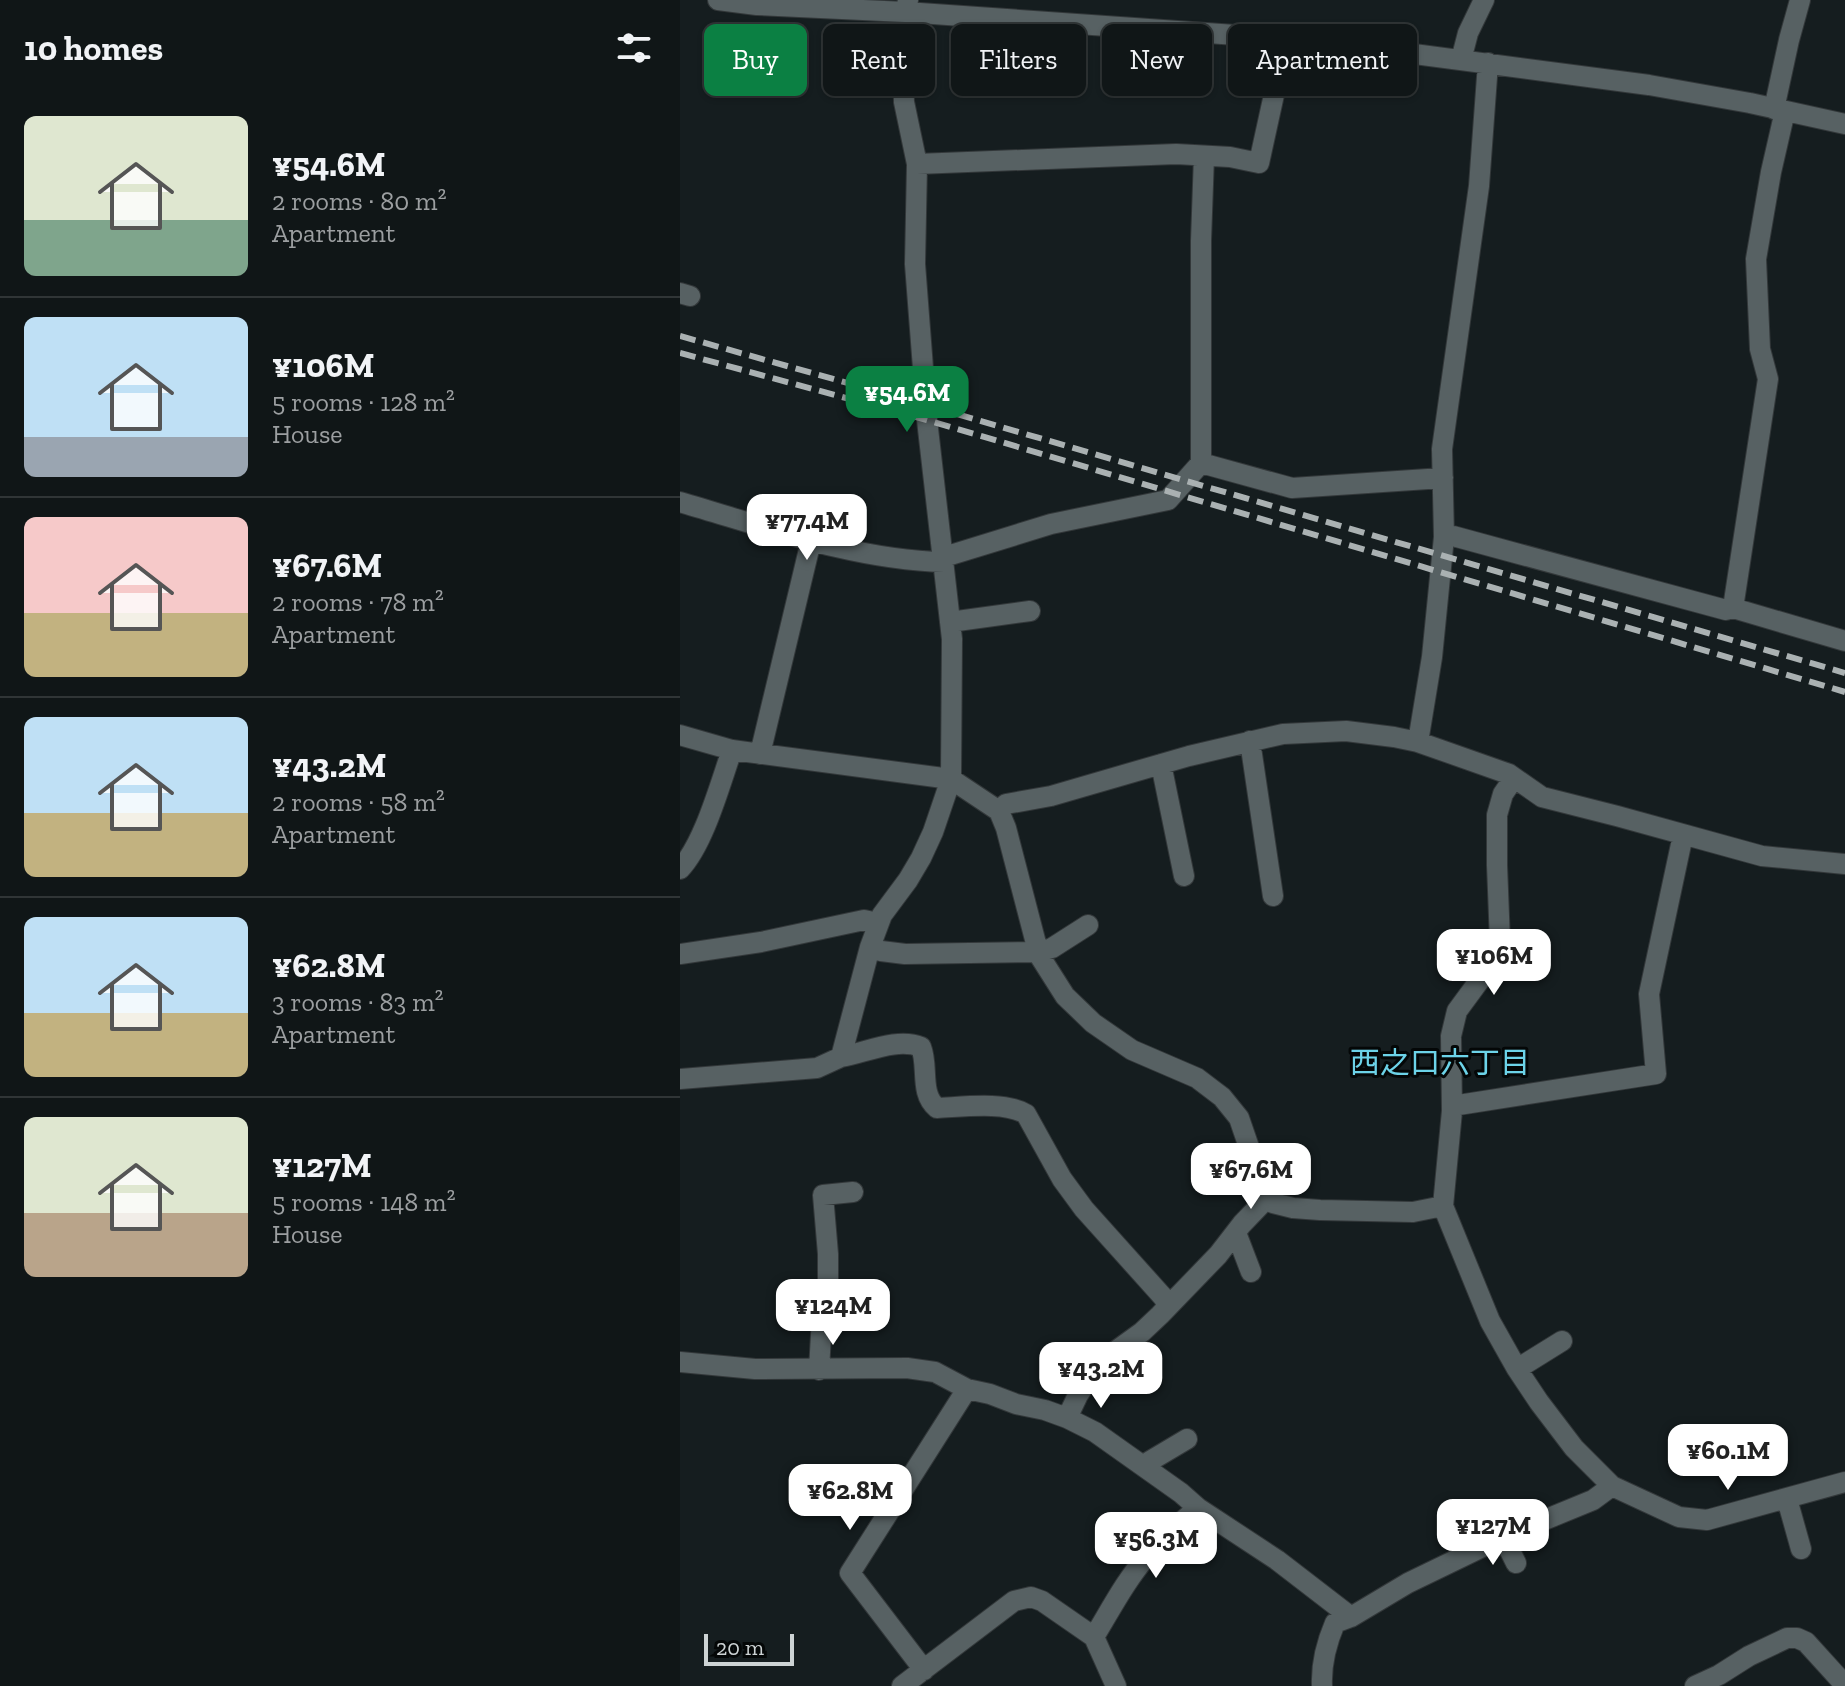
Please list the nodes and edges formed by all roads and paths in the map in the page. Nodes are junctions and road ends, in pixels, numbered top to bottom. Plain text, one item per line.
1 (718, 0) edge
2 (1484, 0) edge
3 (1800, 0) edge
4 (906, 6) edge
5 (1228, 34) edge
6 (1417, 54) edge
7 (1461, 60) junction
8 (1488, 63) junction
9 (1274, 96) edge
10 (1780, 110) junction
11 (1845, 124) edge
12 (1204, 156) junction
13 (917, 164) junction
14 (1201, 463) junction
15 (1443, 478) junction
16 (680, 502) edge
17 (1444, 537) junction
18 (811, 541) junction
19 (944, 560) junction
20 (1733, 608) junction
21 (1030, 611) dead end
22 (950, 622) junction
23 (1845, 641) edge
24 (680, 735) edge
25 (1250, 741) junction
26 (1418, 742) junction
27 (732, 750) junction
28 (760, 754) junction
29 (1161, 764) junction
30 (1514, 778) junction
31 (951, 779) junction
32 (999, 811) junction
33 (1683, 835) junction
34 (1845, 864) edge
35 (680, 869) edge
36 (1184, 876) dead end
37 (1273, 896) dead end
38 (878, 923) junction
39 (1088, 925) dead end
40 (870, 947) junction
41 (1038, 952) junction
42 (680, 954) edge
43 (841, 1057) junction
44 (680, 1079) edge
45 (1452, 1106) junction
46 (853, 1192) dead end
47 (1268, 1197) junction
48 (1443, 1206) junction
49 (1234, 1235) junction
50 (1251, 1272) dead end
51 (1168, 1306) junction
52 (1562, 1341) dead end
53 (680, 1362) edge
54 (1517, 1369) junction
55 (819, 1370) junction
56 (967, 1389) junction
57 (1067, 1418) junction
58 (1187, 1439) dead end
59 (1146, 1467) junction
60 (1845, 1482) edge
61 (1612, 1486) junction
62 (1787, 1499) junction
63 (1198, 1508) junction
64 (1503, 1537) junction
65 (1801, 1549) dead end
66 (1516, 1563) dead end
67 (1351, 1617) junction
68 (1094, 1637) junction
69 (924, 1670) junction
70 (1845, 1685) edge
71 (902, 1686) edge
72 (1116, 1686) edge
73 (1322, 1686) edge
74 (1695, 1686) edge

1 - 4 street
2 - 7 street
3 - 10 street
4 - 5 street
4 - 13 street
6 - 7 street
7 - 8 street
8 - 10 street
8 - 15 street
9 - 12 street
10 - 11 street
10 - 20 street
12 - 13 street
12 - 14 street
13 - 19 street
14 - 15 street
14 - 19 street
15 - 17 street
16 - 18 street
17 - 20 street
17 - 26 street
18 - 19 street
18 - 28 street
19 - 22 street
20 - 23 street
21 - 22 street
22 - 31 street
24 - 27 street
25 - 26 street
25 - 29 street
25 - 37 street
26 - 30 street
27 - 28 street
27 - 35 street
28 - 31 street
29 - 32 street
29 - 36 street
30 - 33 street
30 - 45 street
31 - 32 street
31 - 38 street
32 - 41 street
33 - 34 street
33 - 45 street
38 - 40 street
38 - 42 street
39 - 41 street
40 - 41 street
40 - 43 street
41 - 47 street
43 - 44 street
43 - 51 street
45 - 48 street
46 - 55 street
47 - 48 street
47 - 49 street
48 - 54 street
49 - 50 street
49 - 51 street
51 - 57 street
52 - 54 street
53 - 55 street
54 - 61 street
55 - 56 street
56 - 57 street
56 - 69 street
57 - 59 street
58 - 59 street
59 - 63 street
60 - 62 street
61 - 62 street
61 - 64 street
62 - 65 street
63 - 67 street
63 - 68 street
64 - 66 street
64 - 67 street
67 - 73 street
68 - 69 street
68 - 72 street
69 - 71 street
70 - 74 street

